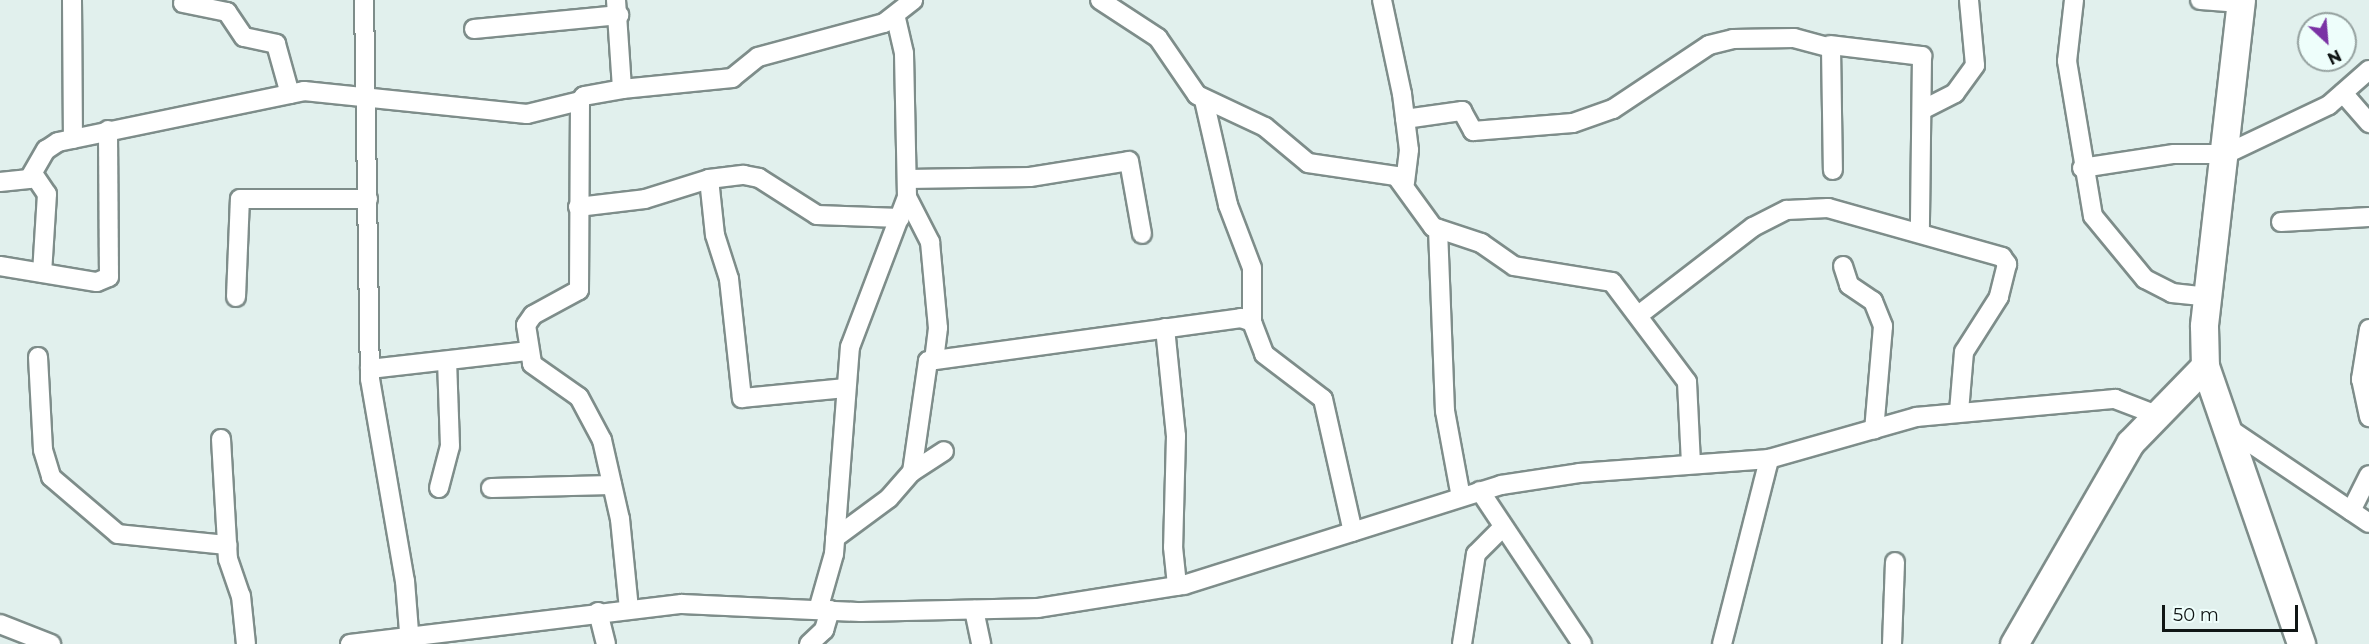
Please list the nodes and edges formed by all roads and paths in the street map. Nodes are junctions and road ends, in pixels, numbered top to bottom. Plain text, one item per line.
1 (72, 0) edge
2 (364, 0) edge
3 (913, 0) edge
4 (1100, 0) edge
5 (1382, 0) edge
6 (1970, 0) edge
7 (2074, 0) edge
8 (2200, 0) edge
9 (2241, 2) edge
10 (183, 3) dead end
11 (617, 7) edge
12 (896, 17) junction
13 (474, 29) dead end
14 (1830, 45) junction
15 (2369, 70) edge
16 (622, 89) junction
17 (2343, 93) junction
18 (290, 94) junction
19 (366, 96) junction
20 (1204, 100) junction
21 (580, 101) junction
22 (1922, 110) junction
23 (1405, 118) junction
24 (2369, 123) edge
25 (108, 130) junction
26 (73, 139) junction
27 (2226, 154) junction
28 (2082, 168) junction
29 (1833, 170) dead end
30 (34, 175) junction
31 (709, 179) junction
32 (0, 182) edge
33 (1405, 183) junction
34 (908, 188) junction
35 (368, 199) junction
36 (578, 207) junction
37 (2369, 217) edge
38 (900, 218) junction
39 (2281, 222) dead end
40 (1438, 229) junction
41 (1920, 232) junction
42 (1142, 234) dead end
43 (0, 266) edge
44 (1842, 266) dead end
45 (42, 273) junction
46 (236, 297) dead end
47 (2209, 297) junction
48 (1640, 314) junction
49 (1252, 322) junction
50 (1165, 328) junction
51 (2369, 329) edge
52 (529, 351) junction
53 (38, 357) dead end
54 (933, 359) junction
55 (447, 362) junction
56 (2205, 366) junction
57 (370, 369) junction
58 (845, 388) junction
59 (1959, 412) junction
60 (2157, 415) junction
61 (2369, 417) edge
62 (1874, 430) junction
63 (2231, 430) junction
64 (221, 439) dead end
65 (944, 451) dead end
66 (1769, 459) junction
67 (1691, 463) junction
68 (912, 472) junction
69 (2369, 475) edge
70 (612, 485) junction
71 (439, 488) dead end
72 (491, 488) dead end
73 (1480, 491) junction
74 (1461, 497) junction
75 (2351, 511) junction
76 (2369, 523) edge
77 (1502, 528) junction
78 (1353, 532) junction
79 (835, 538) junction
80 (1485, 543) junction
81 (227, 545) junction
82 (1895, 562) dead end
83 (1177, 586) junction
84 (629, 609) junction
85 (824, 610) junction
86 (974, 610) junction
87 (598, 612) junction
88 (0, 624) edge
89 (409, 640) edge
90 (2020, 642) edge
91 (51, 644) edge
92 (246, 644) edge
93 (350, 644) edge
94 (606, 644) edge
95 (808, 644) edge
96 (981, 644) edge
97 (1462, 644) edge
98 (1582, 644) edge
99 (1722, 644) edge
100 (1892, 644) edge
101 (2301, 644) edge

1 - 26 street
2 - 19 street
3 - 12 street
4 - 20 street
5 - 23 street
6 - 22 street
7 - 28 street
8 - 9 street
9 - 27 main road
10 - 18 street
11 - 13 street
11 - 16 street
12 - 16 street
12 - 34 street
14 - 22 street
14 - 23 street
14 - 29 street
15 - 17 street
16 - 21 street
17 - 24 street
17 - 27 street
18 - 19 street
18 - 25 street
19 - 21 street
19 - 35 street
20 - 33 street
20 - 49 street
21 - 36 street
22 - 41 street
23 - 33 street
25 - 26 street
25 - 45 street
26 - 30 street
27 - 28 street
27 - 47 main road
28 - 47 street
30 - 32 street
30 - 45 street
31 - 36 street
31 - 38 street
31 - 58 street
33 - 40 street
34 - 38 street
34 - 42 street
34 - 54 street
35 - 46 street
35 - 57 street
36 - 52 street
37 - 39 street
38 - 58 street
40 - 48 street
40 - 74 street
41 - 48 street
41 - 59 street
43 - 45 street
44 - 62 street
47 - 56 main road
48 - 67 street
49 - 50 street
49 - 78 street
50 - 54 street
50 - 83 street
51 - 61 street
52 - 55 street
52 - 70 street
53 - 81 street
54 - 68 street
55 - 57 street
55 - 71 street
56 - 60 main road
56 - 63 main road
57 - 89 street
58 - 79 street
59 - 60 street
59 - 62 street
60 - 90 main road
62 - 66 street
63 - 75 street
63 - 101 main road
64 - 81 street
65 - 68 street
66 - 67 street
66 - 99 street
67 - 73 street
68 - 79 street
69 - 75 street
70 - 72 street
70 - 84 street
73 - 74 street
73 - 77 street
73 - 80 street
74 - 78 street
75 - 76 street
77 - 80 street
77 - 98 street
78 - 83 street
79 - 85 street
80 - 97 street
81 - 92 street
82 - 100 street
83 - 86 street
84 - 85 street
84 - 87 street
85 - 86 street
85 - 95 street
86 - 96 street
87 - 89 street
87 - 94 street
88 - 91 street
89 - 93 street

